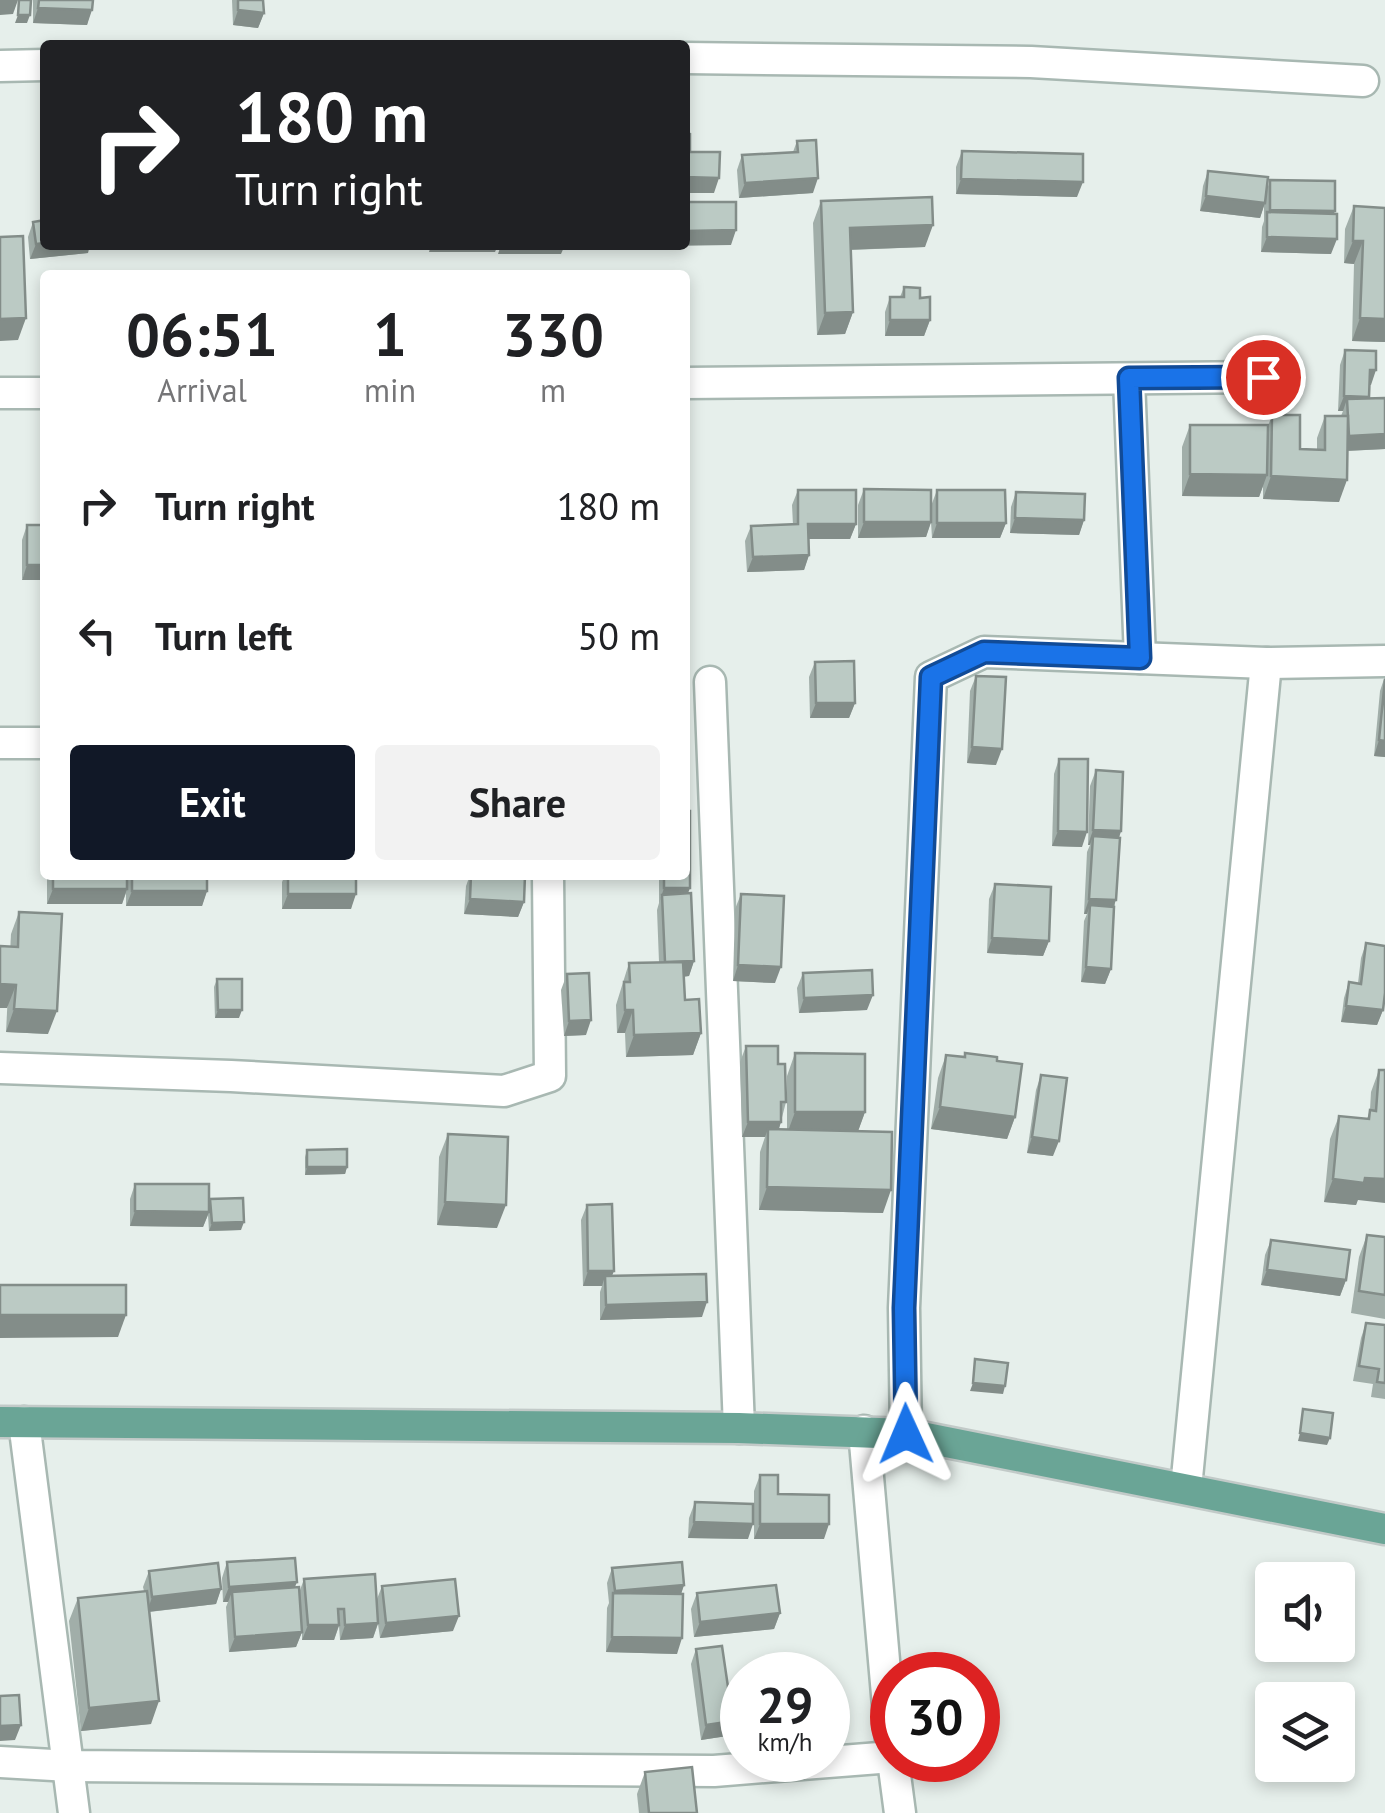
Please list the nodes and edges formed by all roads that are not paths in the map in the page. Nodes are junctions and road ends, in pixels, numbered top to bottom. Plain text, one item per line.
1 (690, 58) edge
2 (40, 65) edge
3 (0, 66) edge
4 (1363, 80) dead end
5 (1263, 377) dead end
6 (1129, 378) junction
7 (690, 383) edge
8 (40, 393) edge
9 (0, 394) edge
10 (1140, 658) junction
11 (1385, 662) edge
12 (1266, 663) junction
13 (710, 682) dead end
14 (698, 742) edge
15 (0, 743) edge
16 (40, 743) edge
17 (548, 880) edge
18 (0, 1068) edge
19 (12, 1422) edge
20 (739, 1428) junction
21 (864, 1431) junction
22 (906, 1434) junction
23 (1186, 1488) junction
24 (1385, 1530) edge
25 (884, 1652) edge
26 (870, 1758) edge
27 (0, 1762) edge
28 (70, 1766) junction
29 (896, 1782) edge
30 (74, 1813) edge
31 (900, 1813) edge

1 - 4 street
2 - 3 street
5 - 6 street
6 - 7 street
6 - 10 street
8 - 9 street
10 - 12 street
10 - 22 street
11 - 12 street
12 - 23 street
13 - 14 street
14 - 20 street
15 - 16 street
17 - 18 street
19 - 20 main road
19 - 28 street
20 - 21 main road
21 - 22 main road
21 - 25 street
22 - 23 main road
23 - 24 main road
26 - 28 street
27 - 28 street
28 - 30 street
29 - 31 street

